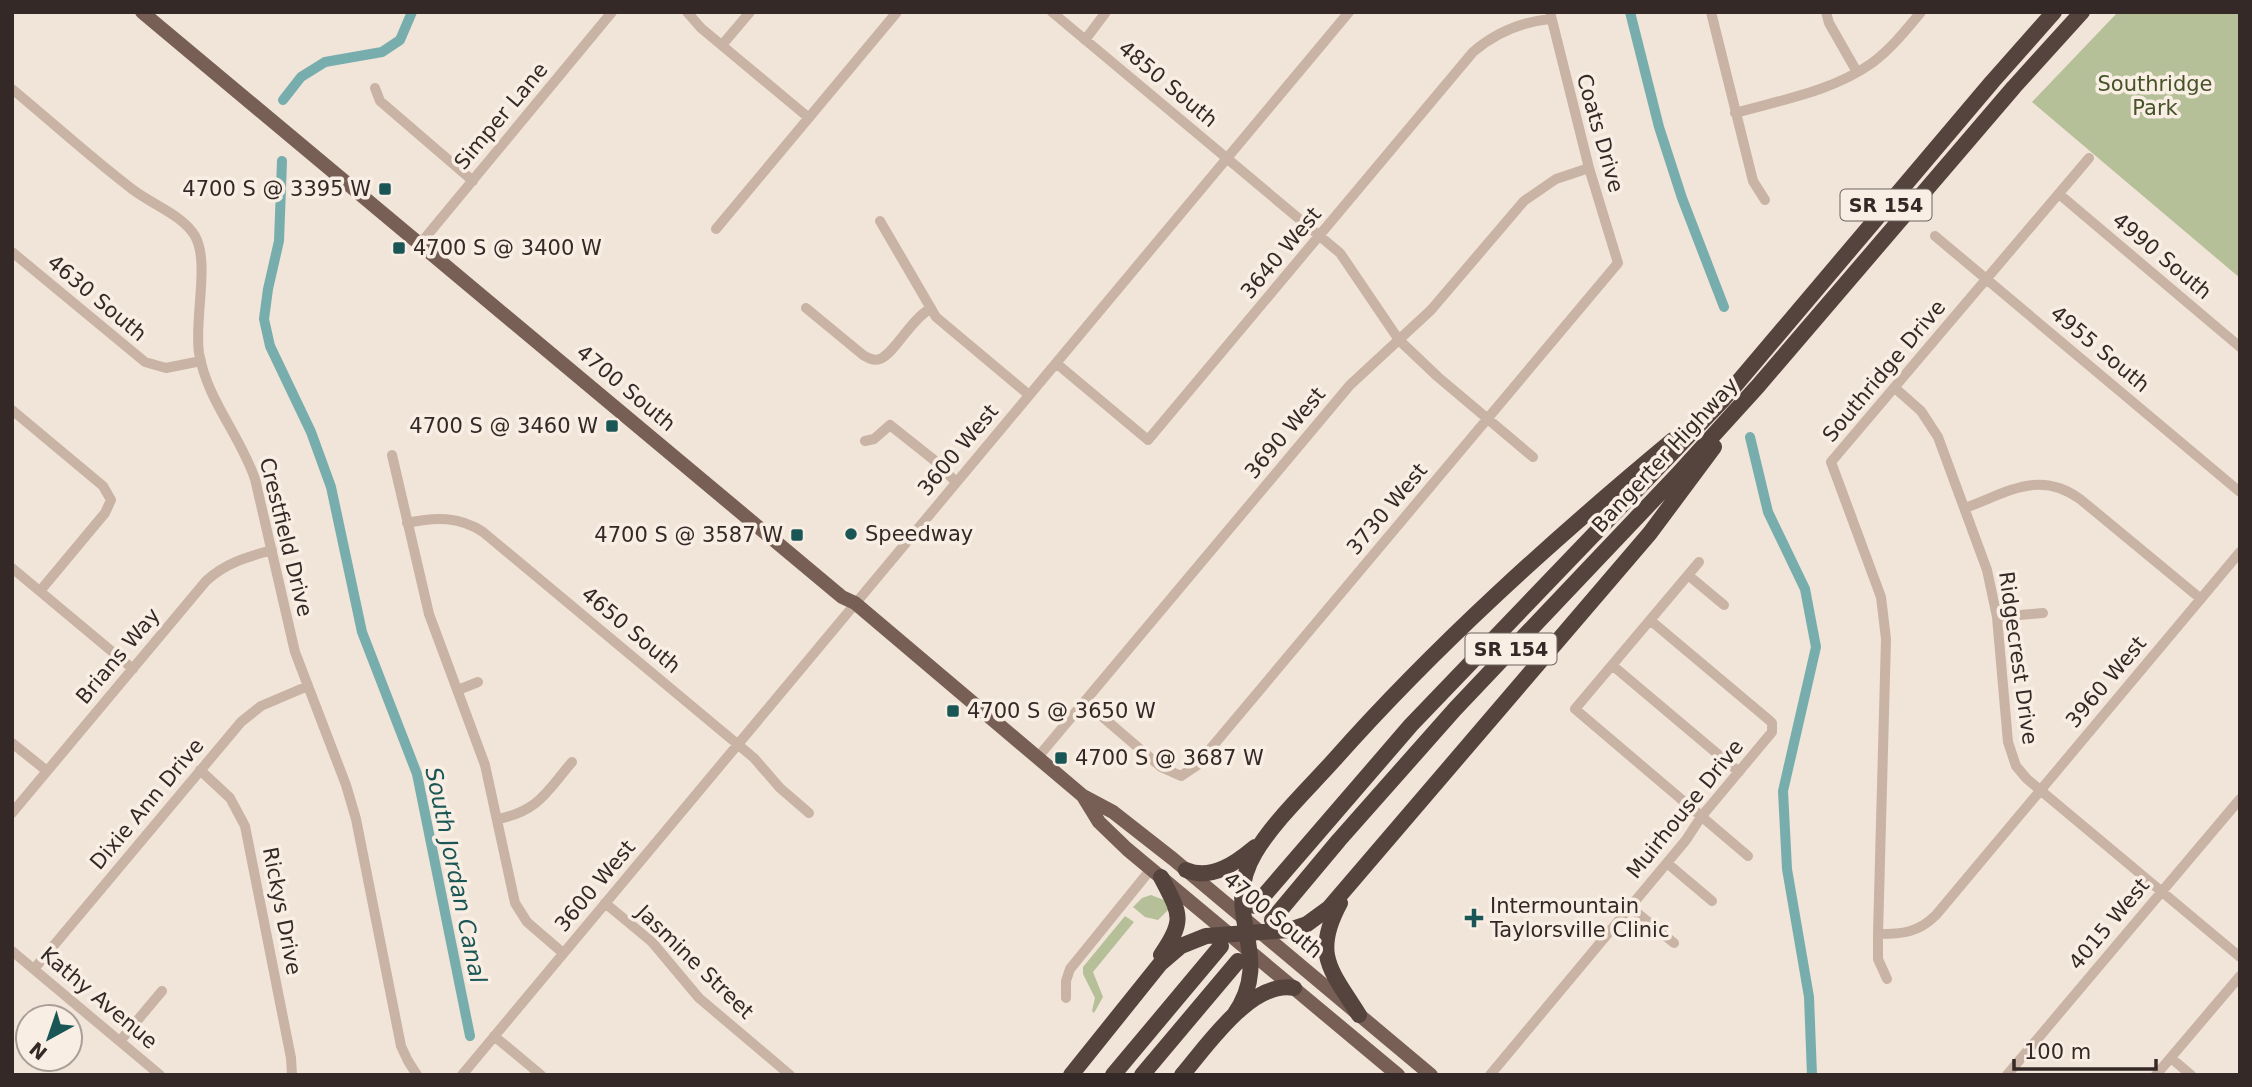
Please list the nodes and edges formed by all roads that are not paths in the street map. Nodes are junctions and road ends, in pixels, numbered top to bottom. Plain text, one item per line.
1 (142, 12) edge
2 (612, 12) edge
3 (687, 12) edge
4 (750, 12) edge
5 (897, 12) edge
6 (1052, 12) edge
7 (1106, 12) edge
8 (1349, 12) edge
9 (1711, 12) edge
10 (1826, 12) edge
11 (1921, 12) edge
12 (2054, 12) edge
13 (2082, 12) edge
14 (1550, 16) edge
15 (1084, 40) junction
16 (722, 46) junction
17 (1857, 72) junction
18 (375, 88) dead end
19 (12, 89) edge
20 (1735, 113) junction
21 (809, 118) junction
22 (2089, 158) dead end
23 (1227, 159) junction
24 (1588, 168) junction
25 (473, 181) junction
26 (2059, 194) junction
27 (1765, 200) dead end
28 (880, 221) dead end
29 (716, 229) dead end
30 (1935, 236) dead end
31 (1320, 237) junction
32 (420, 244) junction
33 (12, 252) edge
34 (1618, 263) joint
35 (1987, 279) junction
36 (806, 308) dead end
37 (930, 309) junction
38 (1399, 340) junction
39 (2240, 346) edge
40 (201, 361) junction
41 (1056, 363) junction
42 (1758, 386) junction
43 (1895, 388) junction
44 (1029, 395) junction
45 (1721, 401) junction
46 (12, 410) edge
47 (1487, 419) junction
48 (865, 441) dead end
49 (392, 456) dead end
50 (1533, 457) dead end
51 (957, 482) junction
52 (2240, 492) edge
53 (1965, 508) junction
54 (407, 523) junction
55 (272, 550) junction
56 (2240, 552) edge
57 (1699, 562) dead end
58 (12, 568) edge
59 (1688, 575) junction
60 (40, 591) junction
61 (2201, 599) junction
62 (855, 603) junction
63 (1724, 605) dead end
64 (2043, 613) dead end
65 (1997, 617) junction
66 (1650, 620) junction
67 (1612, 665) junction
68 (133, 669) junction
69 (478, 682) dead end
70 (308, 686) junction
71 (458, 690) junction
72 (1085, 702) junction
73 (12, 743) edge
74 (738, 744) junction
75 (1038, 757) junction
76 (572, 762) dead end
77 (200, 770) junction
78 (47, 771) junction
79 (1739, 772) junction
80 (2041, 790) junction
81 (1083, 796) junction
82 (2240, 799) edge
83 (12, 813) edge
84 (810, 813) dead end
85 (1701, 817) junction
86 (498, 819) junction
87 (1267, 836) junction
88 (1748, 856) dead end
89 (1667, 863) junction
90 (1186, 870) junction
91 (1156, 873) junction
92 (1351, 885) junction
93 (2162, 892) junction
94 (1712, 901) dead end
95 (605, 903) junction
96 (1255, 906) dead end
97 (1630, 907) junction
98 (1242, 916) junction
99 (1878, 933) junction
100 (1246, 934) junction
101 (1674, 943) dead end
102 (12, 951) edge
103 (563, 953) junction
104 (1244, 956) junction
105 (2240, 957) edge
106 (34, 969) junction
107 (2240, 976) edge
108 (1887, 979) dead end
109 (1144, 984) junction
110 (1294, 988) junction
111 (162, 991) dead end
112 (1066, 998) dead end
113 (1359, 1014) junction
114 (1234, 1015) junction
115 (494, 1036) junction
116 (120, 1041) junction
117 (2171, 1058) junction
118 (160, 1075) edge
119 (292, 1075) edge
120 (417, 1075) edge
121 (462, 1075) edge
122 (541, 1075) edge
123 (790, 1075) edge
124 (1071, 1075) edge
125 (1113, 1075) edge
126 (1142, 1075) edge
127 (1181, 1075) edge
128 (1398, 1075) edge
129 (1431, 1075) edge
130 (1490, 1075) edge
131 (2007, 1075) edge
132 (2156, 1075) edge
133 (2191, 1075) edge

1 - 32 main road, 4700 South
2 - 25 street, Simper Lane
3 - 16 street
4 - 16 street
5 - 21 street
6 - 15 street, 4850 South
7 - 15 street
8 - 23 street, 3600 West
9 - 20 street
10 - 17 street
11 - 17 street
12 - 45 highway, Bangerter Highway / SR 154
13 - 42 highway, Bangerter Highway / SR 154
14 - 24 street, Coats Drive
14 - 31 street, 3640 West
15 - 23 street, 4850 South
16 - 21 street
17 - 20 street
18 - 25 street
19 - 40 street, Crestfield Drive
20 - 27 street
21 - 29 street
22 - 26 street, Southridge Drive
23 - 31 street, 4850 South
23 - 41 street, 3600 West
24 - 34 street, Coats Drive
24 - 38 street, 3690 West
25 - 32 street, Simper Lane
26 - 35 street, Southridge Drive
26 - 39 street, 4990 South
28 - 37 street
30 - 35 street, 4955 South
31 - 38 street, 4850 South
31 - 41 street, 3640 West
32 - 62 main road, 4700 South
33 - 40 street, 4630 South
34 - 47 street, 3730 West
35 - 43 street, Southridge Drive
35 - 52 street, 4955 South
36 - 37 street
37 - 44 street
38 - 47 street, 4850 South
38 - 72 street, 3690 West
40 - 55 street, Crestfield Drive
41 - 44 street, 3600 West
42 - 92 highway
42 - 100 highway, Bangerter Highway / SR 154
43 - 53 street, Ridgecrest Drive
43 - 99 street, Southridge Drive
44 - 51 street, 3600 West
45 - 87 highway
45 - 96 highway, Bangerter Highway / SR 154
46 - 60 street
47 - 50 street, 4850 South
47 - 72 street, 3730 West
48 - 51 street
49 - 54 street
51 - 62 street, 3600 West
53 - 61 street
53 - 65 street, Ridgecrest Drive
54 - 71 street
54 - 74 street, 4650 South
55 - 68 street, Brians Way
55 - 70 street, Crestfield Drive
56 - 61 street, 3960 West
57 - 59 street
58 - 60 street
59 - 63 street
59 - 66 street
60 - 68 street
61 - 80 street, 3960 West
62 - 74 street, 3600 West
62 - 75 main road, 4700 South
64 - 65 street
65 - 80 street, Ridgecrest Drive
66 - 67 street
66 - 79 street, Muirhouse Drive
67 - 79 street
67 - 85 street
68 - 78 street, Brians Way
69 - 71 street
70 - 77 street, Dixie Ann Drive
70 - 120 street, Crestfield Drive
71 - 86 street
72 - 75 street, 3690 West
73 - 78 street
74 - 84 street, 4650 South
74 - 95 street, 3600 West
75 - 81 main road, 4700 South
76 - 86 street
77 - 106 street, Dixie Ann Drive
77 - 119 street, Rickys Drive
78 - 83 street, Brians Way
79 - 85 street, Muirhouse Drive
80 - 93 street, Ridgecrest Drive
80 - 99 street, 3960 West
81 - 90 main road, 4700 South
81 - 91 main road, 4700 South
82 - 93 street, 4015 West
85 - 88 street
85 - 89 street, Muirhouse Drive
86 - 103 street
87 - 90 highway
87 - 98 highway
89 - 94 street
89 - 97 street, Muirhouse Drive
90 - 98 main road, 4700 South
91 - 100 main road, 4700 South
91 - 109 highway
91 - 112 street
92 - 100 highway
92 - 113 highway
93 - 105 street, Ridgecrest Drive
93 - 131 street, 4015 West
95 - 103 street, 3600 West
95 - 123 street, Jasmine Street
97 - 101 street
97 - 130 street, Muirhouse Drive
98 - 100 highway
99 - 108 street, Southridge Drive
100 - 104 highway
100 - 109 highway
100 - 113 main road, 4700 South
100 - 125 highway, Bangerter Highway / SR 154
102 - 106 street, Kathy Avenue
103 - 115 street, 3600 West
104 - 110 main road, 4700 South
104 - 114 highway
104 - 126 highway
106 - 116 street, Kathy Avenue
107 - 117 street
109 - 124 highway
110 - 114 highway
110 - 128 main road, 4700 South
111 - 116 street
113 - 129 main road, 4700 South
114 - 127 highway
115 - 121 street, 3600 West
115 - 122 street
116 - 118 street, Kathy Avenue
117 - 132 street
117 - 133 street

